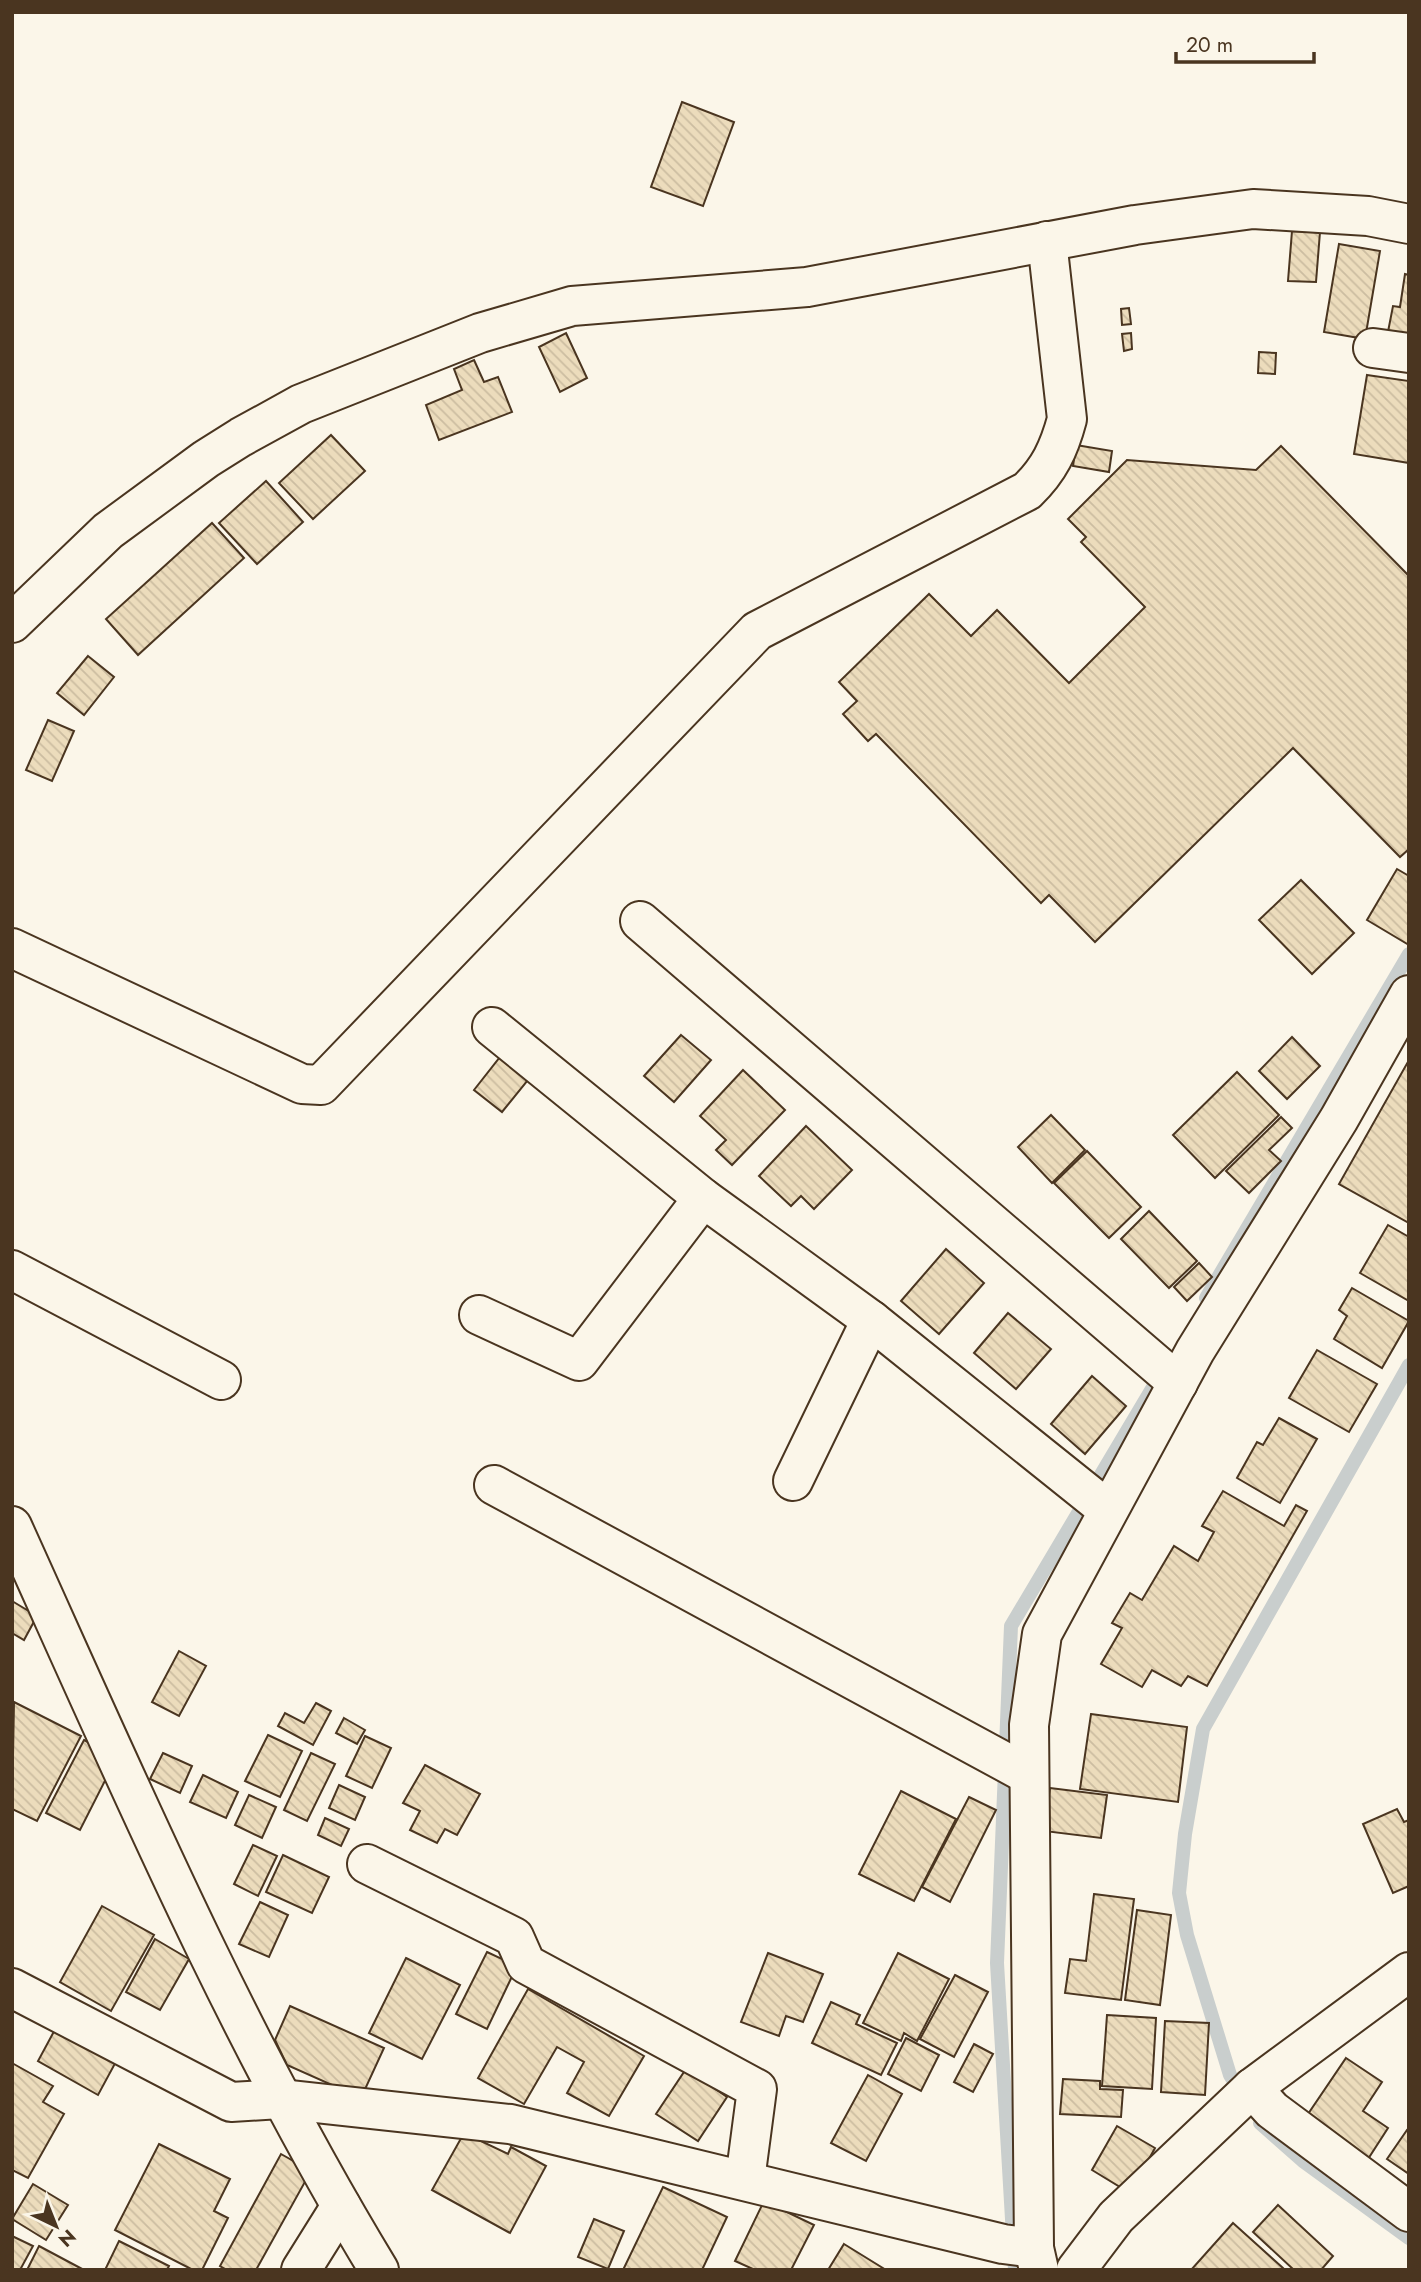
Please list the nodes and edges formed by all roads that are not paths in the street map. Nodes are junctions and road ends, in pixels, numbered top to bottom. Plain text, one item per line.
1 (1409, 224) edge
2 (1047, 242) junction
3 (12, 623) edge
4 (640, 921) dead end
5 (12, 948) edge
6 (1409, 995) edge
7 (492, 1027) dead end
8 (703, 1198) junction
9 (12, 1270) edge
10 (478, 1315) dead end
11 (871, 1320) junction
12 (1168, 1375) junction
13 (221, 1380) dead end
14 (793, 1481) dead end
15 (494, 1485) dead end
16 (1096, 1500) junction
17 (12, 1526) edge
18 (1015, 1767) junction
19 (367, 1864) dead end
20 (1409, 1972) edge
21 (12, 1988) edge
22 (1245, 2094) junction
23 (280, 2099) junction
24 (746, 2180) junction
25 (341, 2206) junction
26 (1409, 2212) edge
27 (1025, 2252) edge
28 (301, 2270) edge
29 (379, 2270) edge
30 (1076, 2270) edge

1 - 2 street
2 - 3 street
2 - 5 street
4 - 12 street
6 - 12 street
7 - 8 street
8 - 10 street
8 - 11 street
9 - 13 street
11 - 14 street
11 - 16 street
12 - 16 street
15 - 18 street
16 - 18 street
17 - 23 street
18 - 27 street
19 - 24 street
20 - 22 street
21 - 23 street
22 - 26 street
22 - 30 street
23 - 24 street
23 - 25 street
24 - 27 street
25 - 28 street
25 - 29 street

